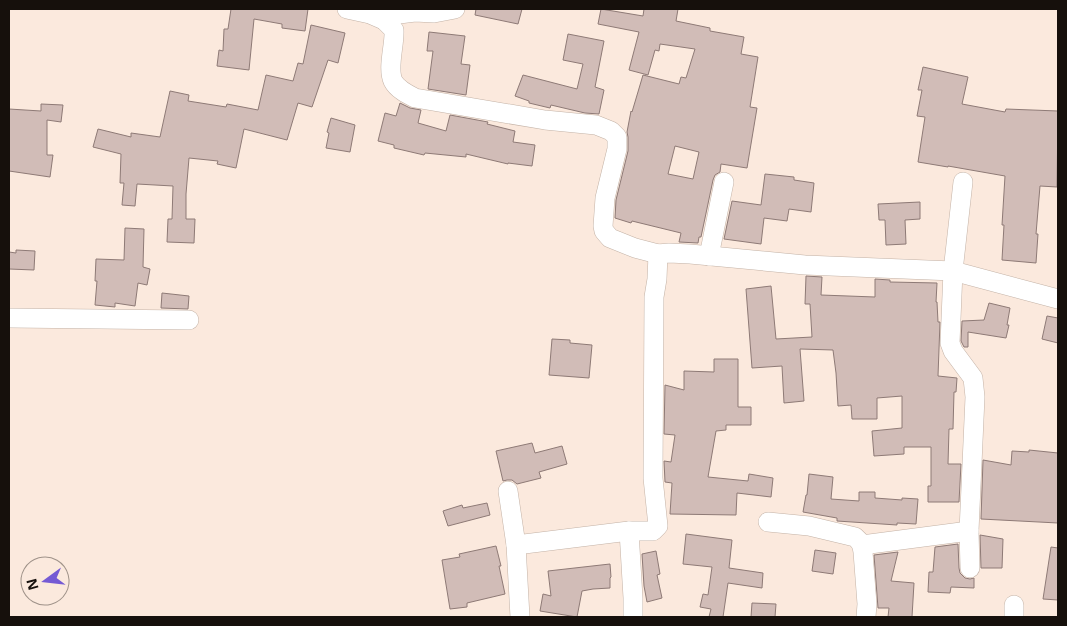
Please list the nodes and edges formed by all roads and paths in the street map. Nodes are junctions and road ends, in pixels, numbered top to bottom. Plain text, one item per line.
1 (347, 9) edge
2 (455, 9) edge
3 (384, 20) junction
4 (724, 182) dead end
5 (963, 182) dead end
6 (658, 254) junction
7 (709, 256) junction
8 (953, 271) junction
9 (1058, 299) edge
10 (9, 318) edge
11 (188, 320) dead end
12 (508, 491) dead end
13 (768, 522) dead end
14 (629, 531) junction
15 (969, 531) junction
16 (516, 545) junction
17 (862, 545) junction
18 (970, 568) dead end
19 (520, 617) edge
20 (633, 617) edge
21 (866, 617) edge

1 - 3 street
2 - 3 street
3 - 6 street
4 - 7 street
5 - 8 street
6 - 7 street
6 - 14 street
7 - 8 street
8 - 9 street
8 - 15 street
10 - 11 street
12 - 16 street
13 - 17 street
14 - 16 street
14 - 20 street
15 - 17 street
15 - 18 street
16 - 19 street
17 - 21 street

